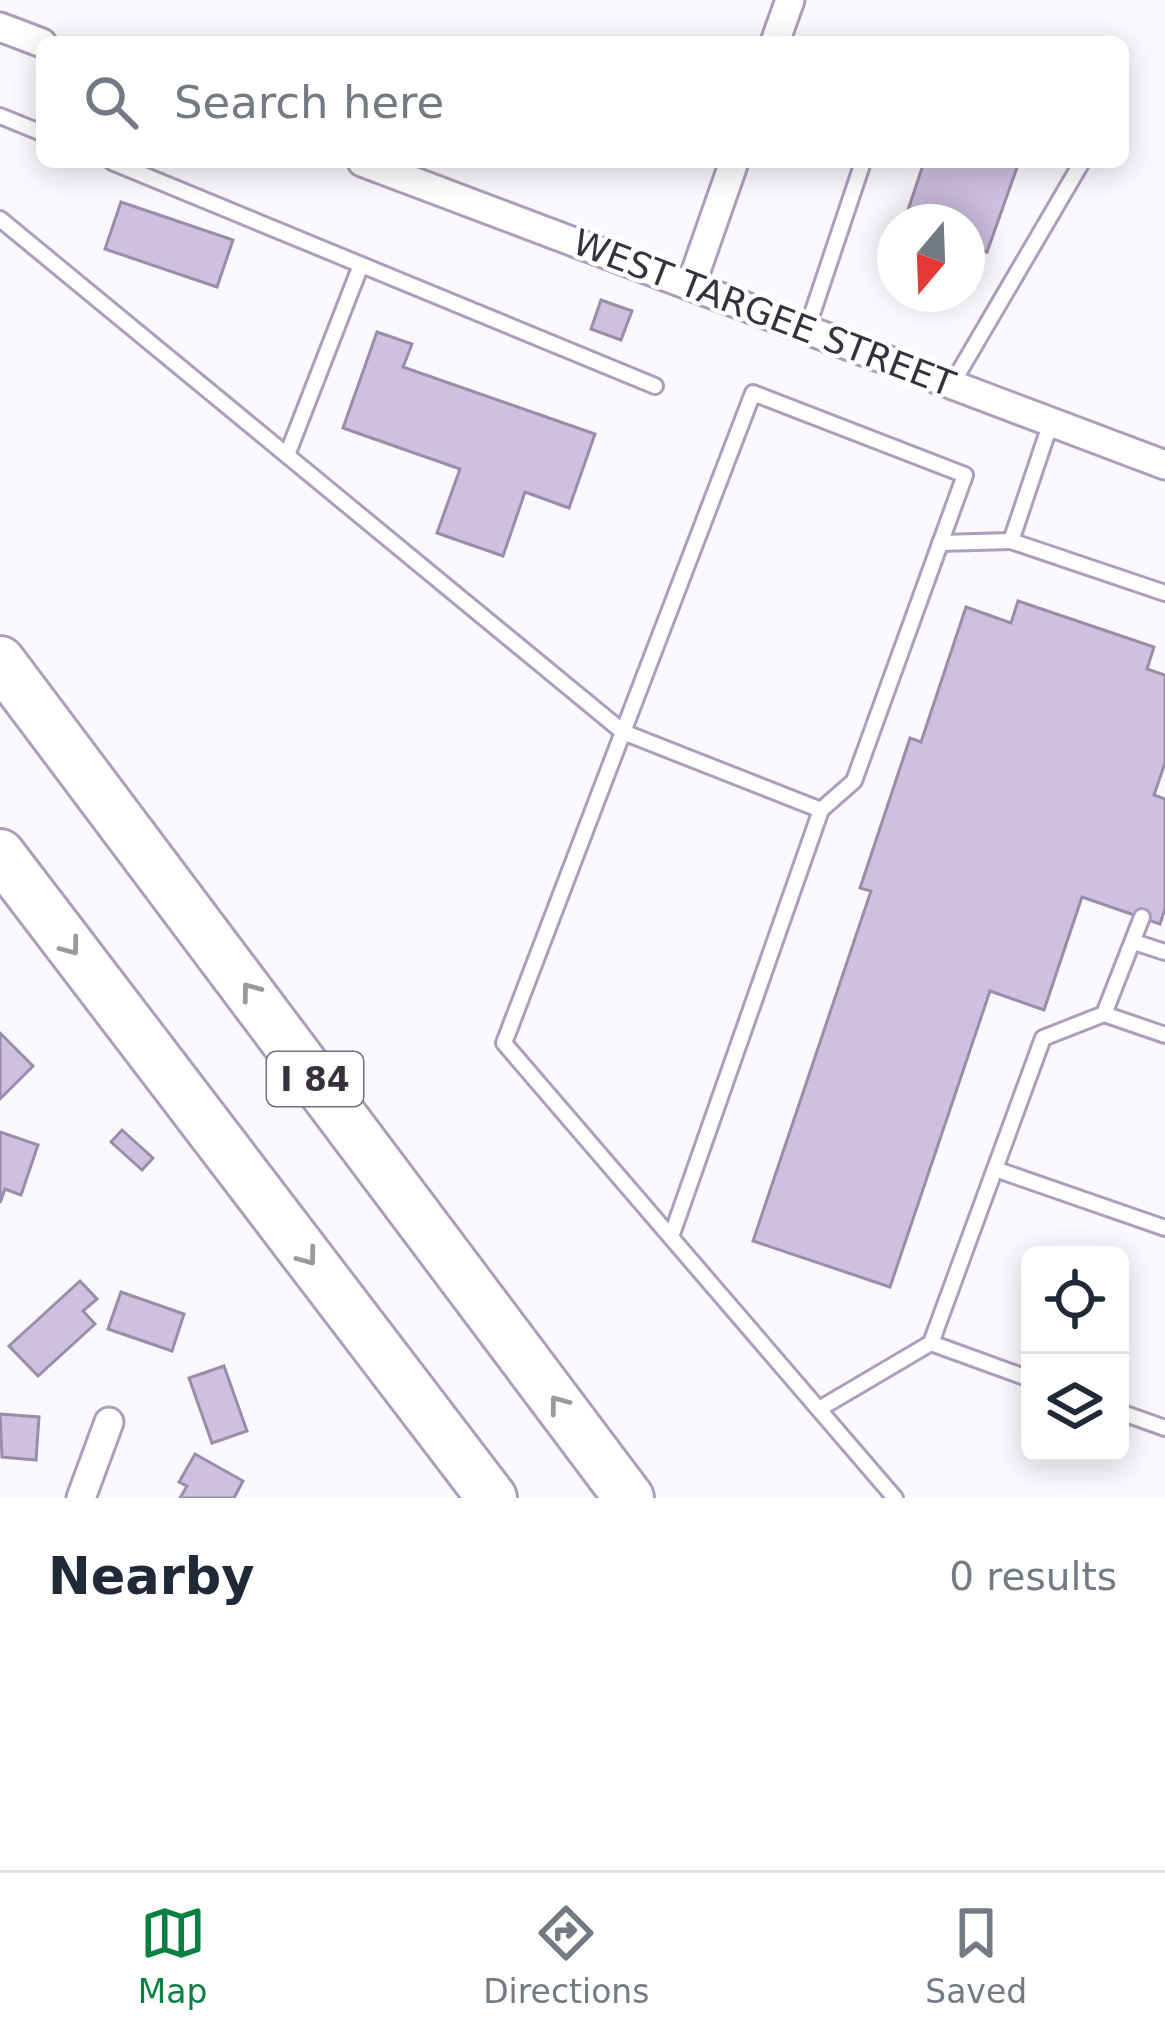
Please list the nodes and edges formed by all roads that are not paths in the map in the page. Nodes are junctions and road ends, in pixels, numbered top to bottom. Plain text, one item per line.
1 (790, 0) edge
2 (0, 27) edge
3 (777, 36) edge
4 (36, 41) edge
5 (0, 116) edge
6 (36, 131) edge
7 (127, 168) edge
8 (378, 168) edge
9 (732, 168) edge
10 (861, 168) edge
11 (1078, 168) edge
12 (0, 219) edge
13 (361, 265) junction
14 (691, 285) junction
15 (807, 329) junction
16 (952, 384) junction
17 (655, 386) dead end
18 (1051, 422) junction
19 (287, 455) junction
20 (1165, 465) edge
21 (1012, 541) junction
22 (940, 543) junction
23 (1165, 592) edge
24 (0, 661) edge
25 (623, 732) junction
26 (820, 810) junction
27 (0, 854) edge
28 (1142, 917) dead end
29 (1134, 942) junction
30 (1165, 952) edge
31 (1105, 1014) junction
32 (1165, 1035) edge
33 (995, 1169) junction
34 (1165, 1228) edge
35 (671, 1237) junction
36 (931, 1343) junction
37 (1021, 1376) edge
38 (819, 1409) junction
39 (1129, 1415) edge
40 (109, 1422) dead end
41 (1165, 1428) edge
42 (81, 1498) edge
43 (492, 1498) edge
44 (628, 1498) edge
45 (896, 1498) edge

1 - 3 street
2 - 4 street
5 - 6 lane
7 - 13 lane
8 - 14 street, WEST TARGEE STREET
9 - 14 street
10 - 15 lane
11 - 16 lane
12 - 19 lane
13 - 17 lane
13 - 19 lane
14 - 15 street, WEST TARGEE STREET
15 - 16 street, WEST TARGEE STREET
16 - 18 street, WEST TARGEE STREET
18 - 20 street, WEST TARGEE STREET
18 - 21 lane
19 - 25 lane
21 - 22 lane
21 - 23 lane
22 - 25 lane
22 - 26 lane
44 -> 24 highway, I 84
25 - 26 lane
25 - 35 lane
26 - 35 lane
27 -> 43 highway
28 - 29 lane
29 - 30 lane
29 - 31 lane
31 - 32 lane
31 - 33 lane
33 - 34 lane
33 - 36 lane
35 - 38 lane
36 - 37 lane
36 - 38 lane
38 - 45 lane
39 - 41 lane
40 - 42 street

